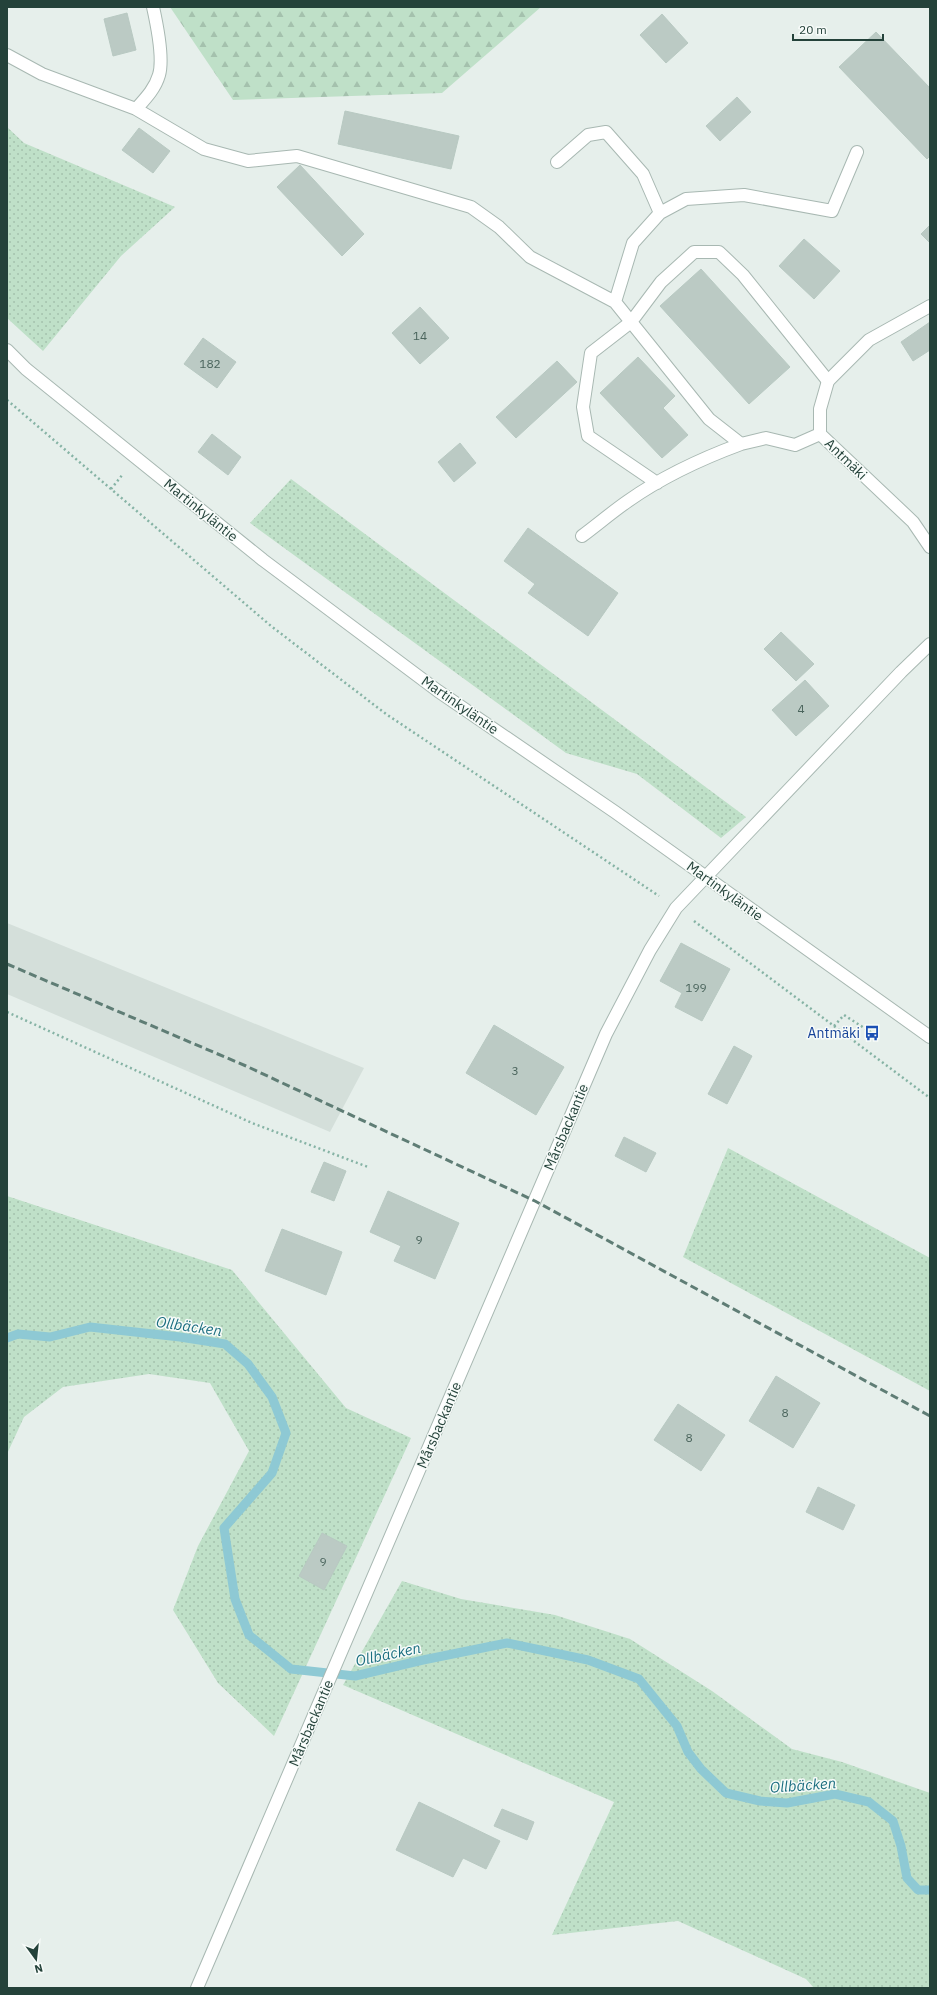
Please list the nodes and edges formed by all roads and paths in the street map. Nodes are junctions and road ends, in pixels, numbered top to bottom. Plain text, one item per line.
1 (154, 7) edge
2 (7, 55) edge
3 (136, 109) junction
4 (857, 152) dead end
5 (557, 162) dead end
6 (660, 213) junction
7 (615, 302) junction
8 (930, 306) edge
9 (631, 322) junction
10 (7, 350) edge
11 (828, 381) junction
12 (7, 400) edge
13 (820, 434) junction
14 (741, 444) junction
15 (657, 483) junction
16 (582, 536) dead end
17 (930, 547) edge
18 (930, 644) edge
19 (706, 877) junction
20 (676, 908) junction
21 (7, 1012) edge
22 (834, 1026) junction
23 (872, 1033) dead end
24 (930, 1037) edge
25 (930, 1098) edge
26 (368, 1166) dead end
27 (197, 1988) edge

1 - 3 street
2 - 3 street
3 - 7 street
4 - 6 street
5 - 6 street
6 - 7 street
7 - 9 street
8 - 11 street, Antmäki
9 - 11 street
9 - 14 street
9 - 15 street
10 - 19 street, Martinkyläntie
11 - 13 street, Antmäki
12 - 20 path
13 - 14 street
13 - 17 street, Antmäki
14 - 15 street
15 - 16 street
18 - 19 street
19 - 20 street, Mårsbackantie
19 - 24 street, Martinkyläntie
20 - 22 path
20 - 27 street, Mårsbackantie
21 - 26 path
22 - 23 path
22 - 25 path

